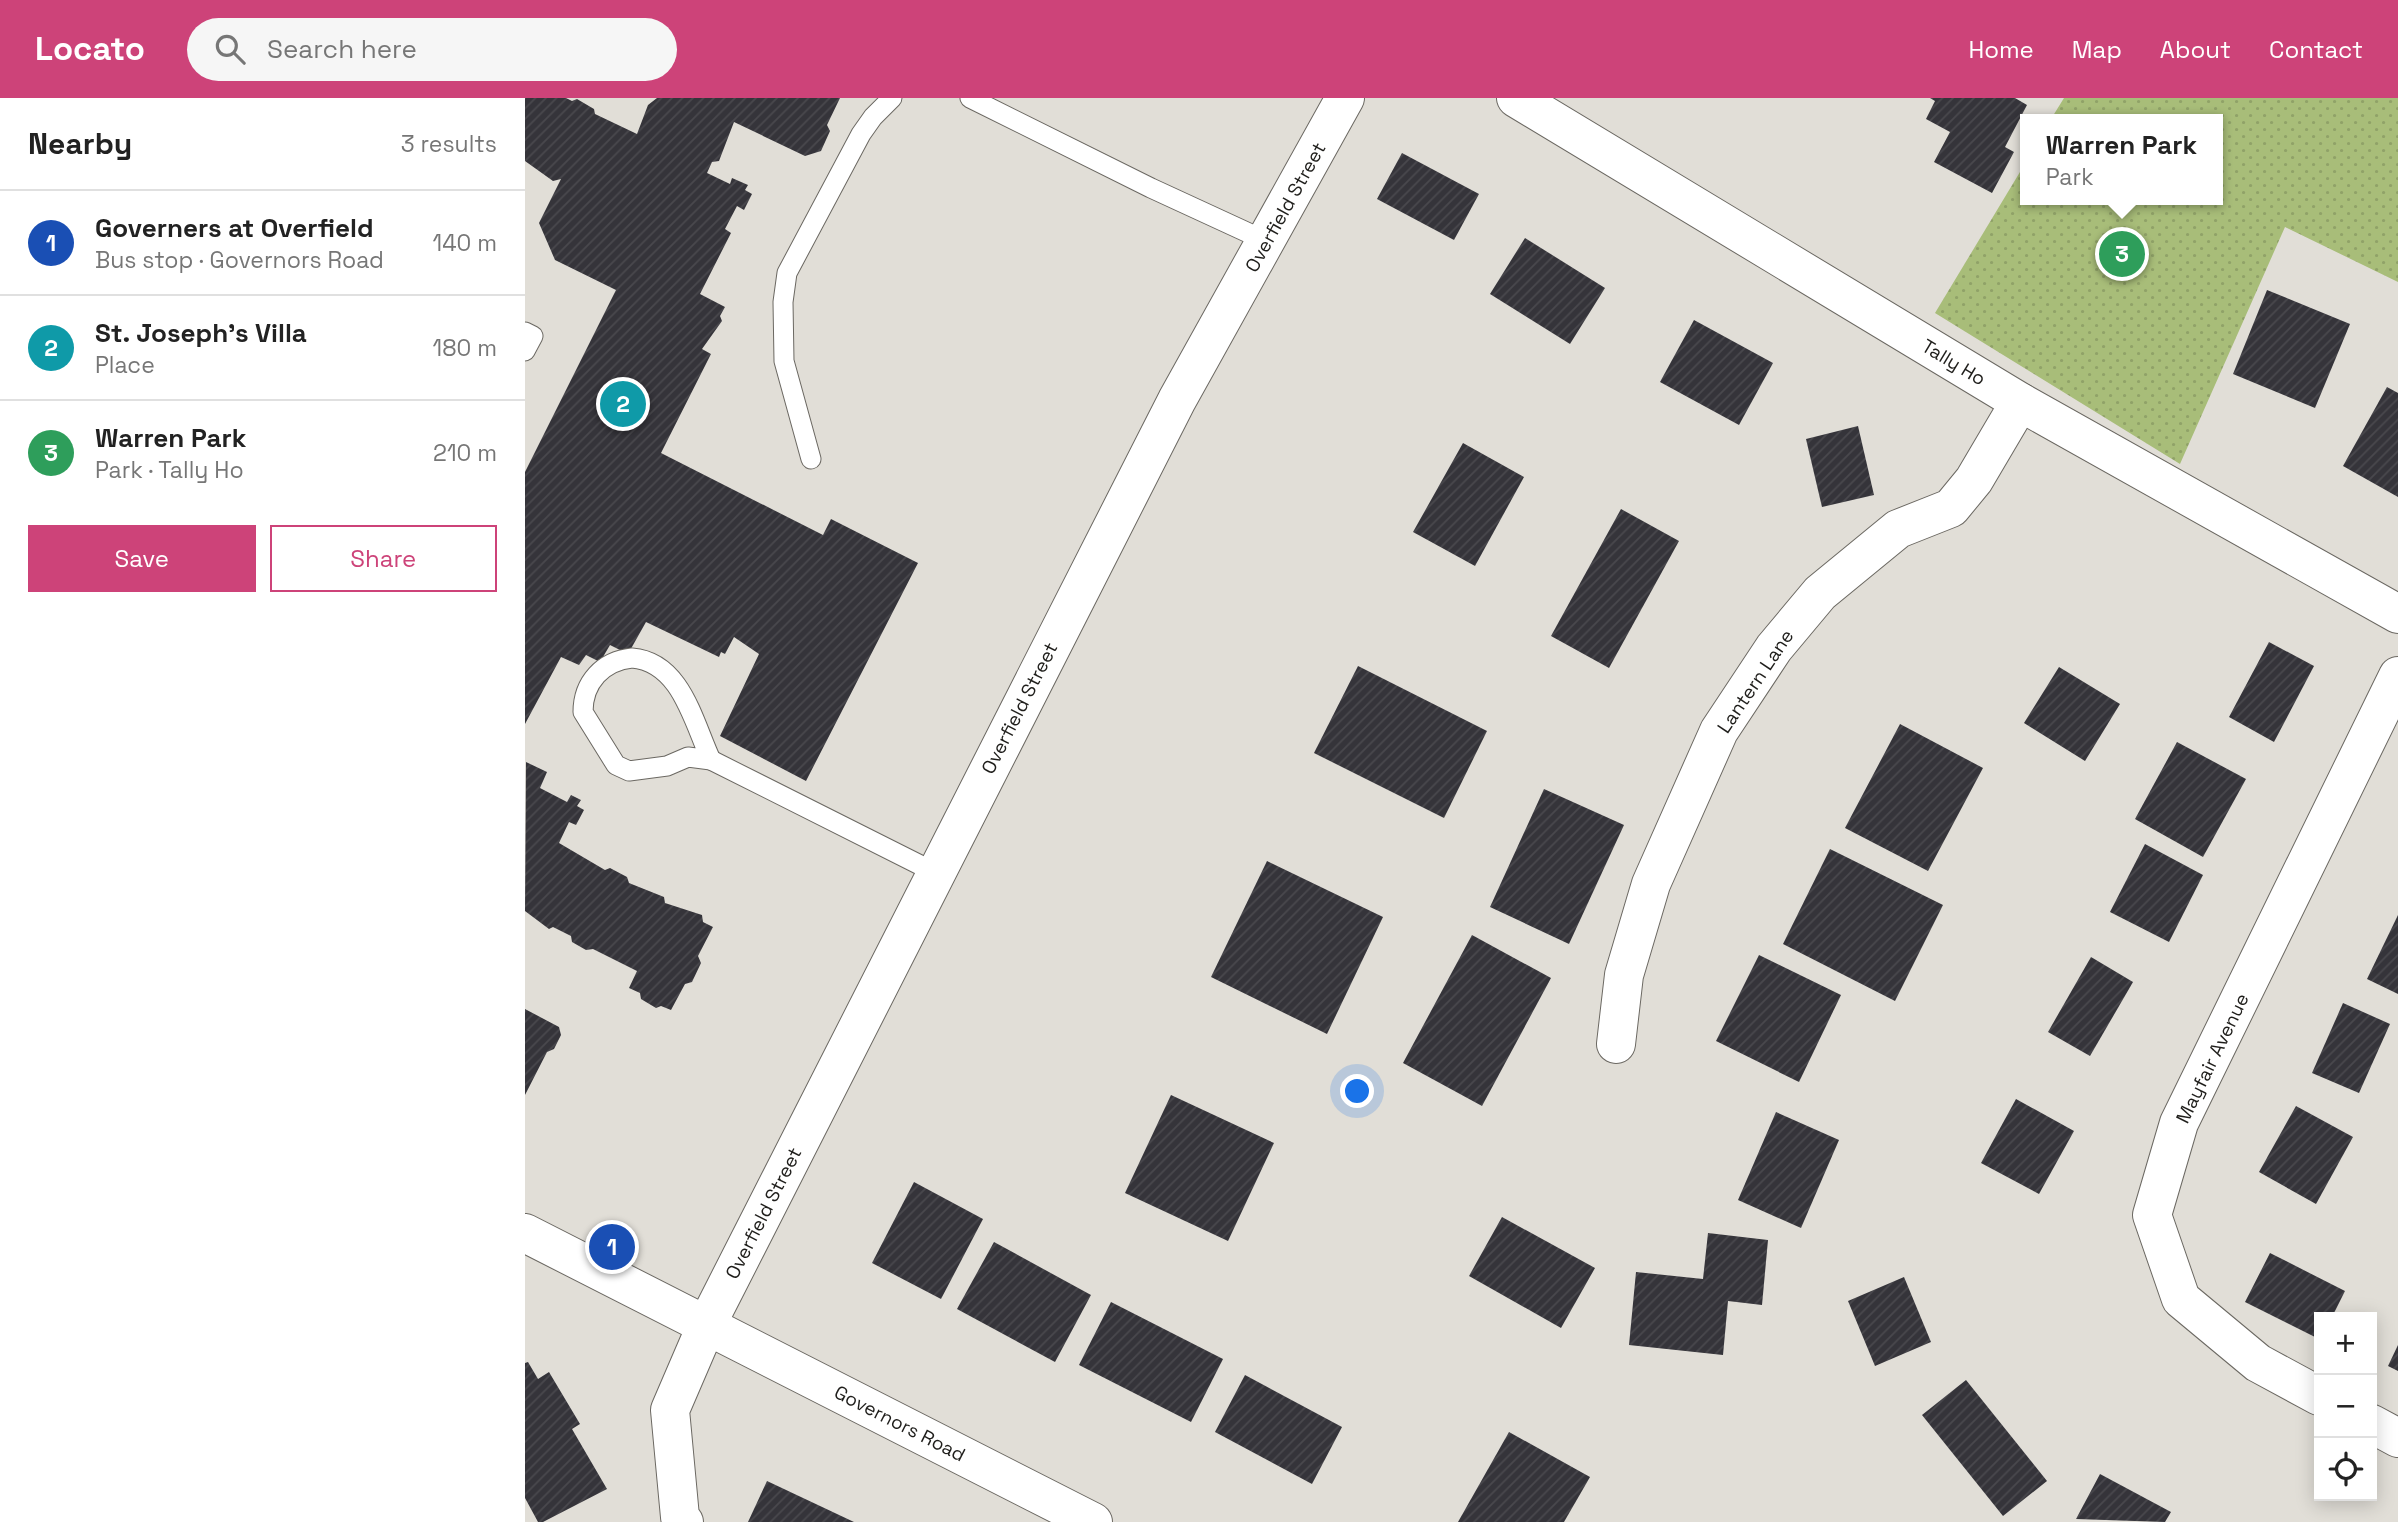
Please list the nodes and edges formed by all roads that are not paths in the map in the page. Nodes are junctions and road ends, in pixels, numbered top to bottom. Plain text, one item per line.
1 (892, 98) edge
2 (970, 98) edge
3 (1345, 98) edge
4 (1516, 98) edge
5 (1266, 241) junction
6 (525, 332) edge
7 (525, 351) edge
8 (2020, 402) junction
9 (811, 459) dead end
10 (2398, 614) edge
11 (2398, 676) edge
12 (711, 760) junction
13 (934, 872) junction
14 (1616, 1044) dead end
15 (525, 1233) edge
16 (707, 1324) junction
17 (2314, 1393) edge
18 (2377, 1427) edge
19 (2398, 1438) edge
20 (684, 1522) edge
21 (1093, 1522) edge

1 - 9 lane
2 - 5 lane
3 - 5 street, Overfield Street
4 - 8 street, Tally Ho
5 - 13 street, Overfield Street
6 - 7 lane
8 - 10 street, Tally Ho
8 - 14 street, Lantern Lane
11 - 17 street, Mayfair Avenue
12 - 12 lane
12 - 13 lane
13 - 16 street, Overfield Street
15 - 16 street, Governors Road
16 - 20 street
16 - 21 street, Governors Road
18 - 19 street

